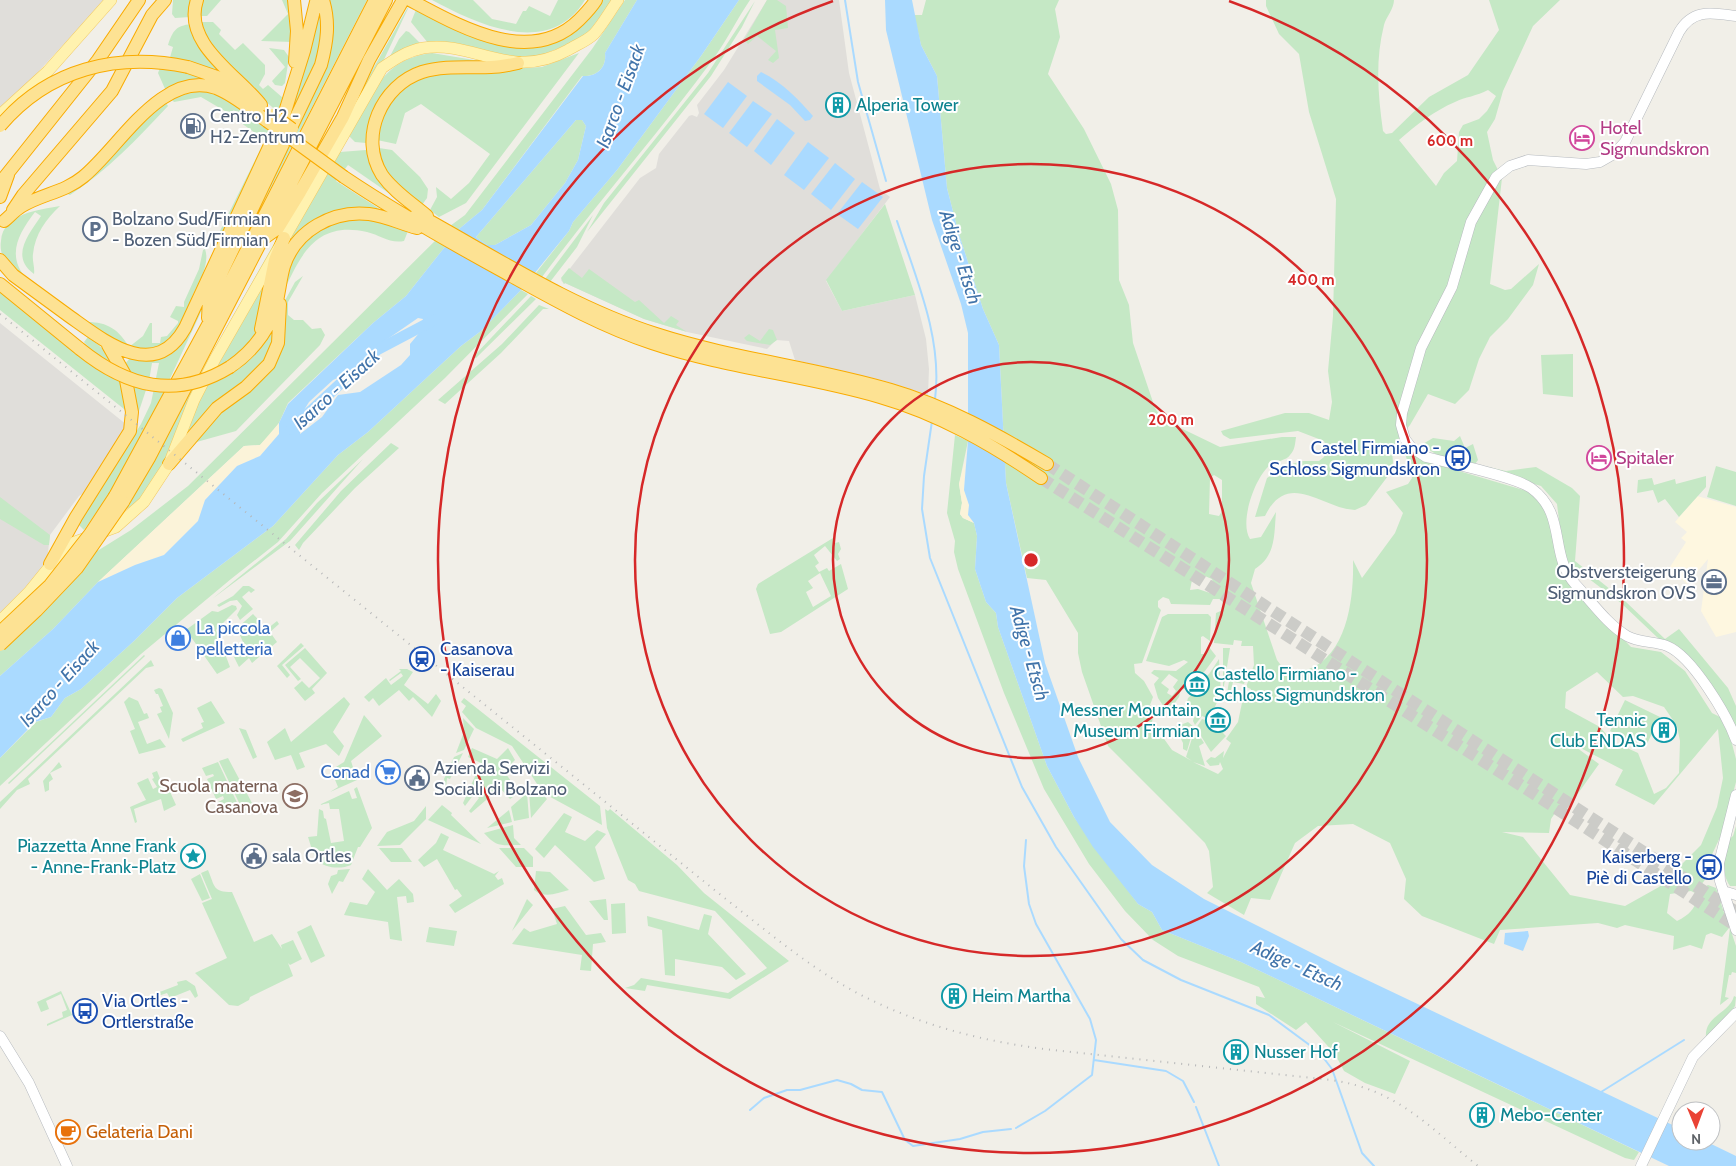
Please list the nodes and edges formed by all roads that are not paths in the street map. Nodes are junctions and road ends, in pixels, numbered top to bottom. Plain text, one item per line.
1 (111, 0) edge
2 (155, 0) edge
3 (165, 0) edge
4 (196, 0) edge
5 (294, 0) edge
6 (375, 0) edge
7 (386, 0) edge
8 (404, 0) edge
9 (410, 0) edge
10 (587, 0) edge
11 (596, 0) edge
12 (618, 0) edge
13 (320, 1) edge
14 (138, 2) edge
15 (429, 5) edge
16 (152, 15) junction
17 (1736, 16) edge
18 (518, 63) junction
19 (294, 78) junction
20 (261, 105) junction
21 (0, 115) edge
22 (270, 118) junction
23 (0, 126) edge
24 (4, 179) edge
25 (0, 197) edge
26 (414, 216) junction
27 (2, 225) edge
28 (433, 227) junction
29 (284, 238) junction
30 (262, 239) junction
31 (0, 260) edge
32 (0, 284) edge
33 (279, 289) junction
34 (207, 325) junction
35 (258, 339) junction
36 (107, 344) junction
37 (169, 464) junction
38 (1047, 464) tunnel mouth
39 (1036, 474) tunnel mouth
40 (119, 499) junction
41 (50, 564) junction
42 (0, 621) edge
43 (0, 632) edge
44 (0, 645) edge
45 (1736, 740) edge
46 (1736, 795) edge
47 (1723, 891) junction
48 (1736, 896) edge
49 (1731, 908) edge
50 (1736, 930) edge
51 (1736, 1012) edge
52 (0, 1036) edge
53 (67, 1166) edge
54 (1642, 1166) edge

1 - 21 main road
2 - 16 highway
3 - 16 highway
4 - 20 highway
5 - 19 highway
6 - 34 highway
7 - 30 highway
8 - 30 highway
9 - 15 highway
10 - 15 highway
11 - 15 highway
12 - 18 main road
13 - 19 highway
13 - 34 highway
14 - 24 highway
16 - 27 highway
17 - 45 main road
18 - 26 highway
18 - 29 main road
19 - 36 highway
20 - 22 highway
20 - 23 highway, bridge
22 - 26 highway, bridge
22 - 27 highway
24 - 25 highway
26 - 28 highway
26 - 28 highway
26 - 33 highway
28 - 38 highway
28 - 39 highway
29 - 35 highway
29 - 37 main road
30 - 40 highway
31 - 36 highway
32 - 35 highway, bridge
33 - 35 highway
33 - 37 highway
34 - 40 highway
36 - 41 highway
37 - 41 main road
40 - 43 highway, bridge
40 - 44 highway, bridge
41 - 42 main road
46 - 47 main road
47 - 48 main road
47 - 49 main road
48 - 49 main road
49 - 50 main road
51 - 54 main road
52 - 53 main road

